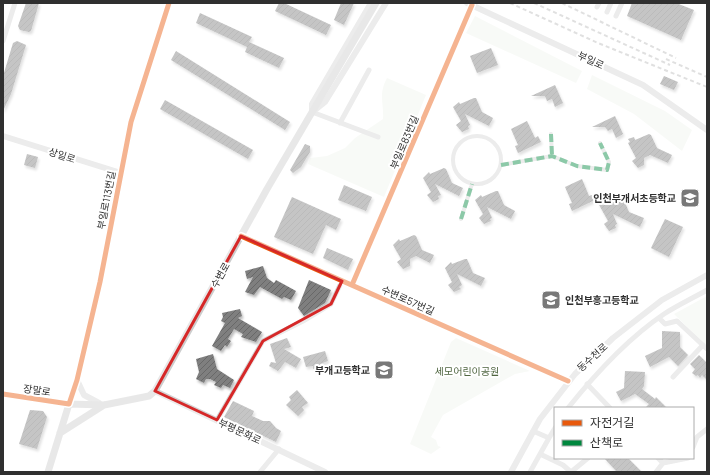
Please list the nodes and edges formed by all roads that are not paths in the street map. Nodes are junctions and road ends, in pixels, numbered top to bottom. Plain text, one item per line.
1 (15, 3) edge
2 (169, 3) edge
3 (371, 3) edge
4 (376, 3) edge
5 (386, 3) edge
6 (611, 3) edge
7 (622, 3) edge
8 (470, 4) edge
9 (607, 12) dead end
10 (616, 16) dead end
11 (3, 41) edge
12 (369, 70) dead end
13 (312, 112) junction
14 (340, 123) junction
15 (707, 130) edge
16 (552, 134) dead end
17 (3, 136) edge
18 (378, 136) dead end
19 (600, 143) dead end
20 (552, 156) junction
21 (501, 165) junction
22 (121, 173) junction
23 (472, 184) junction
24 (461, 219) dead end
25 (241, 236) junction
26 (707, 275) edge
27 (342, 281) junction
28 (352, 285) junction
29 (707, 290) edge
30 (659, 318) junction
31 (705, 347) edge
32 (673, 377) dead end
33 (77, 380) junction
34 (568, 381) junction
35 (587, 384) junction
36 (155, 391) junction
37 (3, 394) edge
38 (69, 404) junction
39 (104, 405) junction
40 (569, 407) edge
41 (609, 407) edge
42 (217, 420) junction
43 (707, 429) edge
44 (554, 430) edge
45 (533, 431) junction
46 (60, 433) junction
47 (549, 438) junction
48 (694, 444) edge
49 (279, 449) junction
50 (540, 454) junction
51 (587, 459) edge
52 (659, 459) edge
53 (683, 459) edge
54 (663, 463) junction
55 (48, 472) edge
56 (260, 472) edge
57 (325, 472) edge
58 (511, 472) edge
59 (530, 472) edge
60 (571, 472) edge
61 (656, 472) edge

1 - 11 street
2 - 22 street, 부일로113번길
3 - 13 street, 수변로
4 - 13 main road, 수변로
5 - 13 street, 수변로
6 - 9 street
7 - 10 street
8 - 15 street, 부일로
8 - 28 street, 부일로83번길
12 - 14 street
13 - 14 street
13 - 25 main road, 수변로
14 - 18 street
16 - 20 street
17 - 22 street, 상일로
19 - 20 street
20 - 21 street
21 - 23 street
21 - 23 street
22 - 33 street, 부일로113번길
23 - 24 street
25 - 27 street, 수변로57번길
25 - 36 main road, 수변로
26 - 34 street, 동수천로
27 - 28 street, 수변로57번길
27 - 42 street
28 - 34 street, 수변로57번길
29 - 30 street
30 - 31 street
30 - 35 street
31 - 32 street
33 - 38 street, 부일로113번길
33 - 39 street
34 - 45 street, 동수천로
35 - 40 street
35 - 41 street
36 - 39 main road
36 - 42 street, 부평문화로
37 - 38 street, 장말로
38 - 39 main road
38 - 46 main road
39 - 46 main road
42 - 49 street, 부평문화로
43 - 48 street
44 - 47 street
45 - 47 street
45 - 58 street, 동수천로
46 - 55 main road
47 - 50 street
49 - 56 street
49 - 57 street, 부평문화로
50 - 59 street
50 - 60 street
51 - 60 street
52 - 54 street
53 - 54 street
54 - 61 street

